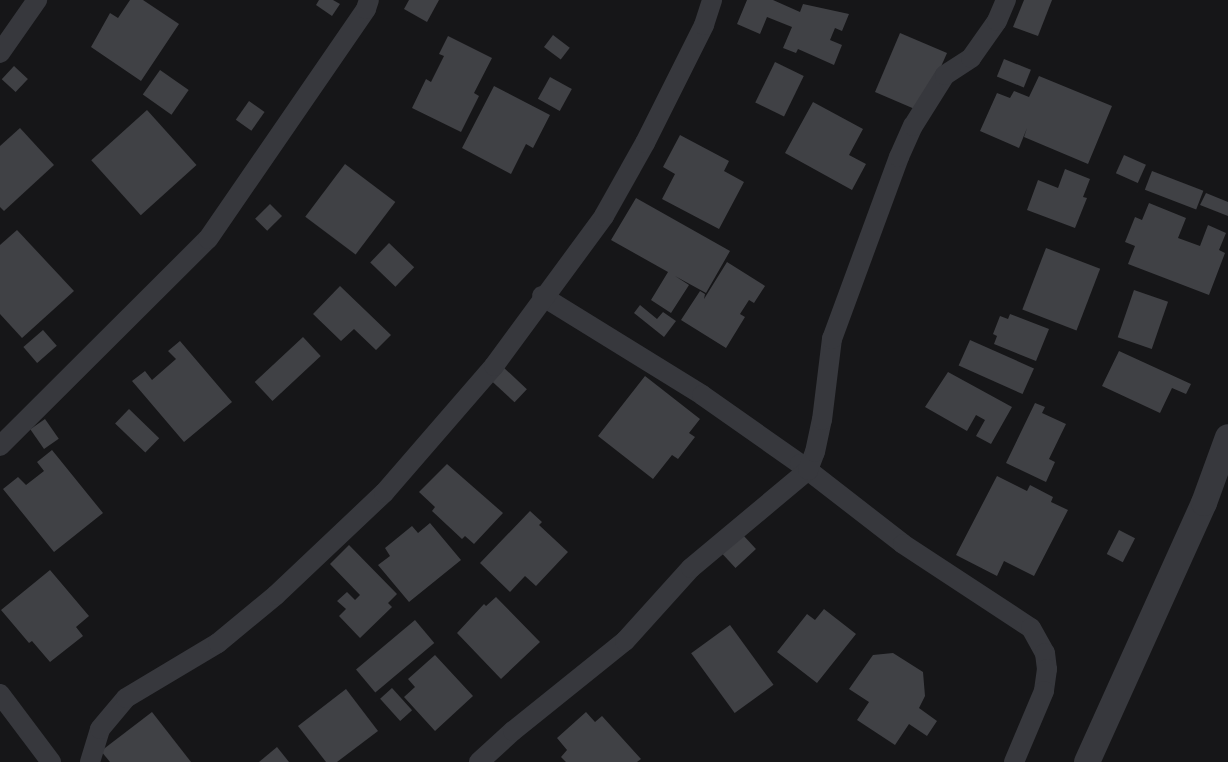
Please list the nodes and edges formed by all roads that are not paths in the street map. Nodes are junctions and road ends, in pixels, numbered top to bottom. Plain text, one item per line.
1 (37, 0) edge
2 (369, 0) edge
3 (712, 0) edge
4 (1006, 0) edge
5 (0, 53) edge
6 (542, 296) junction
7 (1228, 437) edge
8 (0, 446) edge
9 (808, 470) junction
10 (0, 694) edge
11 (51, 762) edge
12 (90, 762) edge
13 (479, 762) edge
14 (1014, 762) edge
15 (1087, 762) edge

1 - 5 street
2 - 8 street
3 - 6 street
4 - 9 street
6 - 9 street
6 - 12 street
7 - 15 street
9 - 13 street
9 - 14 street
10 - 11 street

